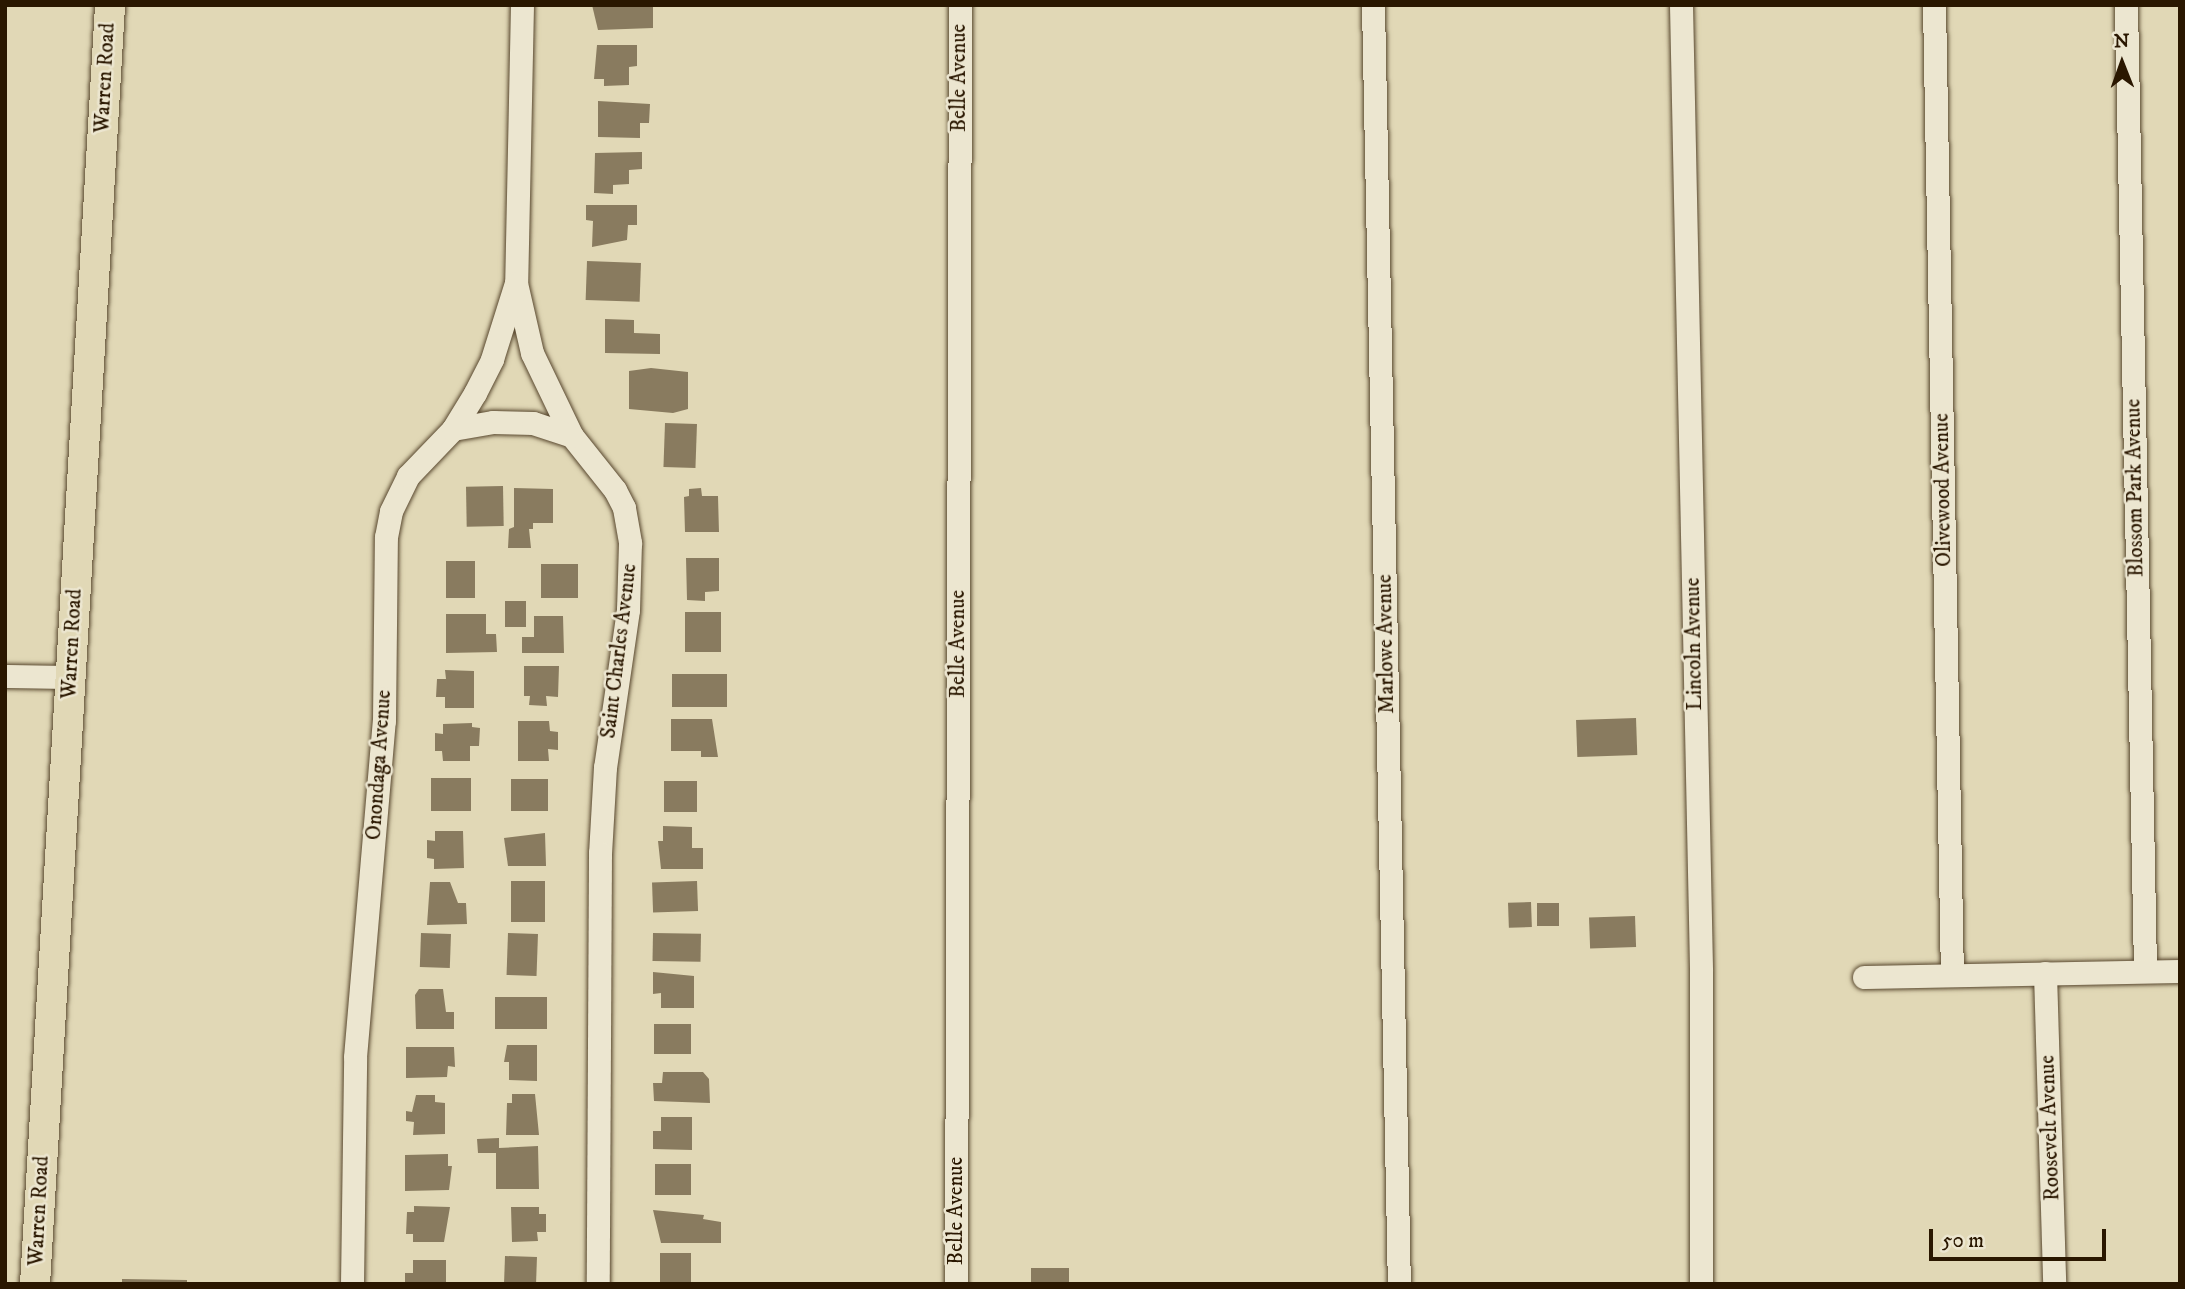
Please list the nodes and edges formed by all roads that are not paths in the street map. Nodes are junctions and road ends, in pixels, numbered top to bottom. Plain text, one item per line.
1 (110, 5) edge
2 (522, 5) edge
3 (960, 5) edge
4 (1373, 5) edge
5 (1681, 5) edge
6 (1934, 5) edge
7 (2126, 5) edge
8 (516, 282) junction
9 (453, 429) junction
10 (572, 436) junction
11 (5, 676) edge
12 (70, 677) junction
13 (2144, 971) junction
14 (2180, 971) edge
15 (2045, 973) junction
16 (1952, 975) junction
17 (1864, 977) dead end
18 (35, 1284) edge
19 (352, 1284) edge
20 (598, 1284) edge
21 (956, 1284) edge
22 (1399, 1284) edge
23 (1701, 1284) edge
24 (2054, 1284) edge

1 - 12 main road, Warren Road
2 - 8 street, Saint Charles Avenue
3 - 21 street, Belle Avenue
4 - 22 street, Marlowe Avenue
5 - 23 street, Lincoln Avenue
6 - 16 street, Olivewood Avenue
7 - 13 street, Blossom Park Avenue
8 - 9 street, Onondaga Avenue
8 - 10 street, Saint Charles Avenue
9 - 10 street
9 - 19 street, Onondaga Avenue
10 - 20 street, Saint Charles Avenue
11 - 12 street
12 - 18 main road, Warren Road
13 - 14 street
13 - 15 street
15 - 16 street
15 - 24 street, Roosevelt Avenue
16 - 17 street

